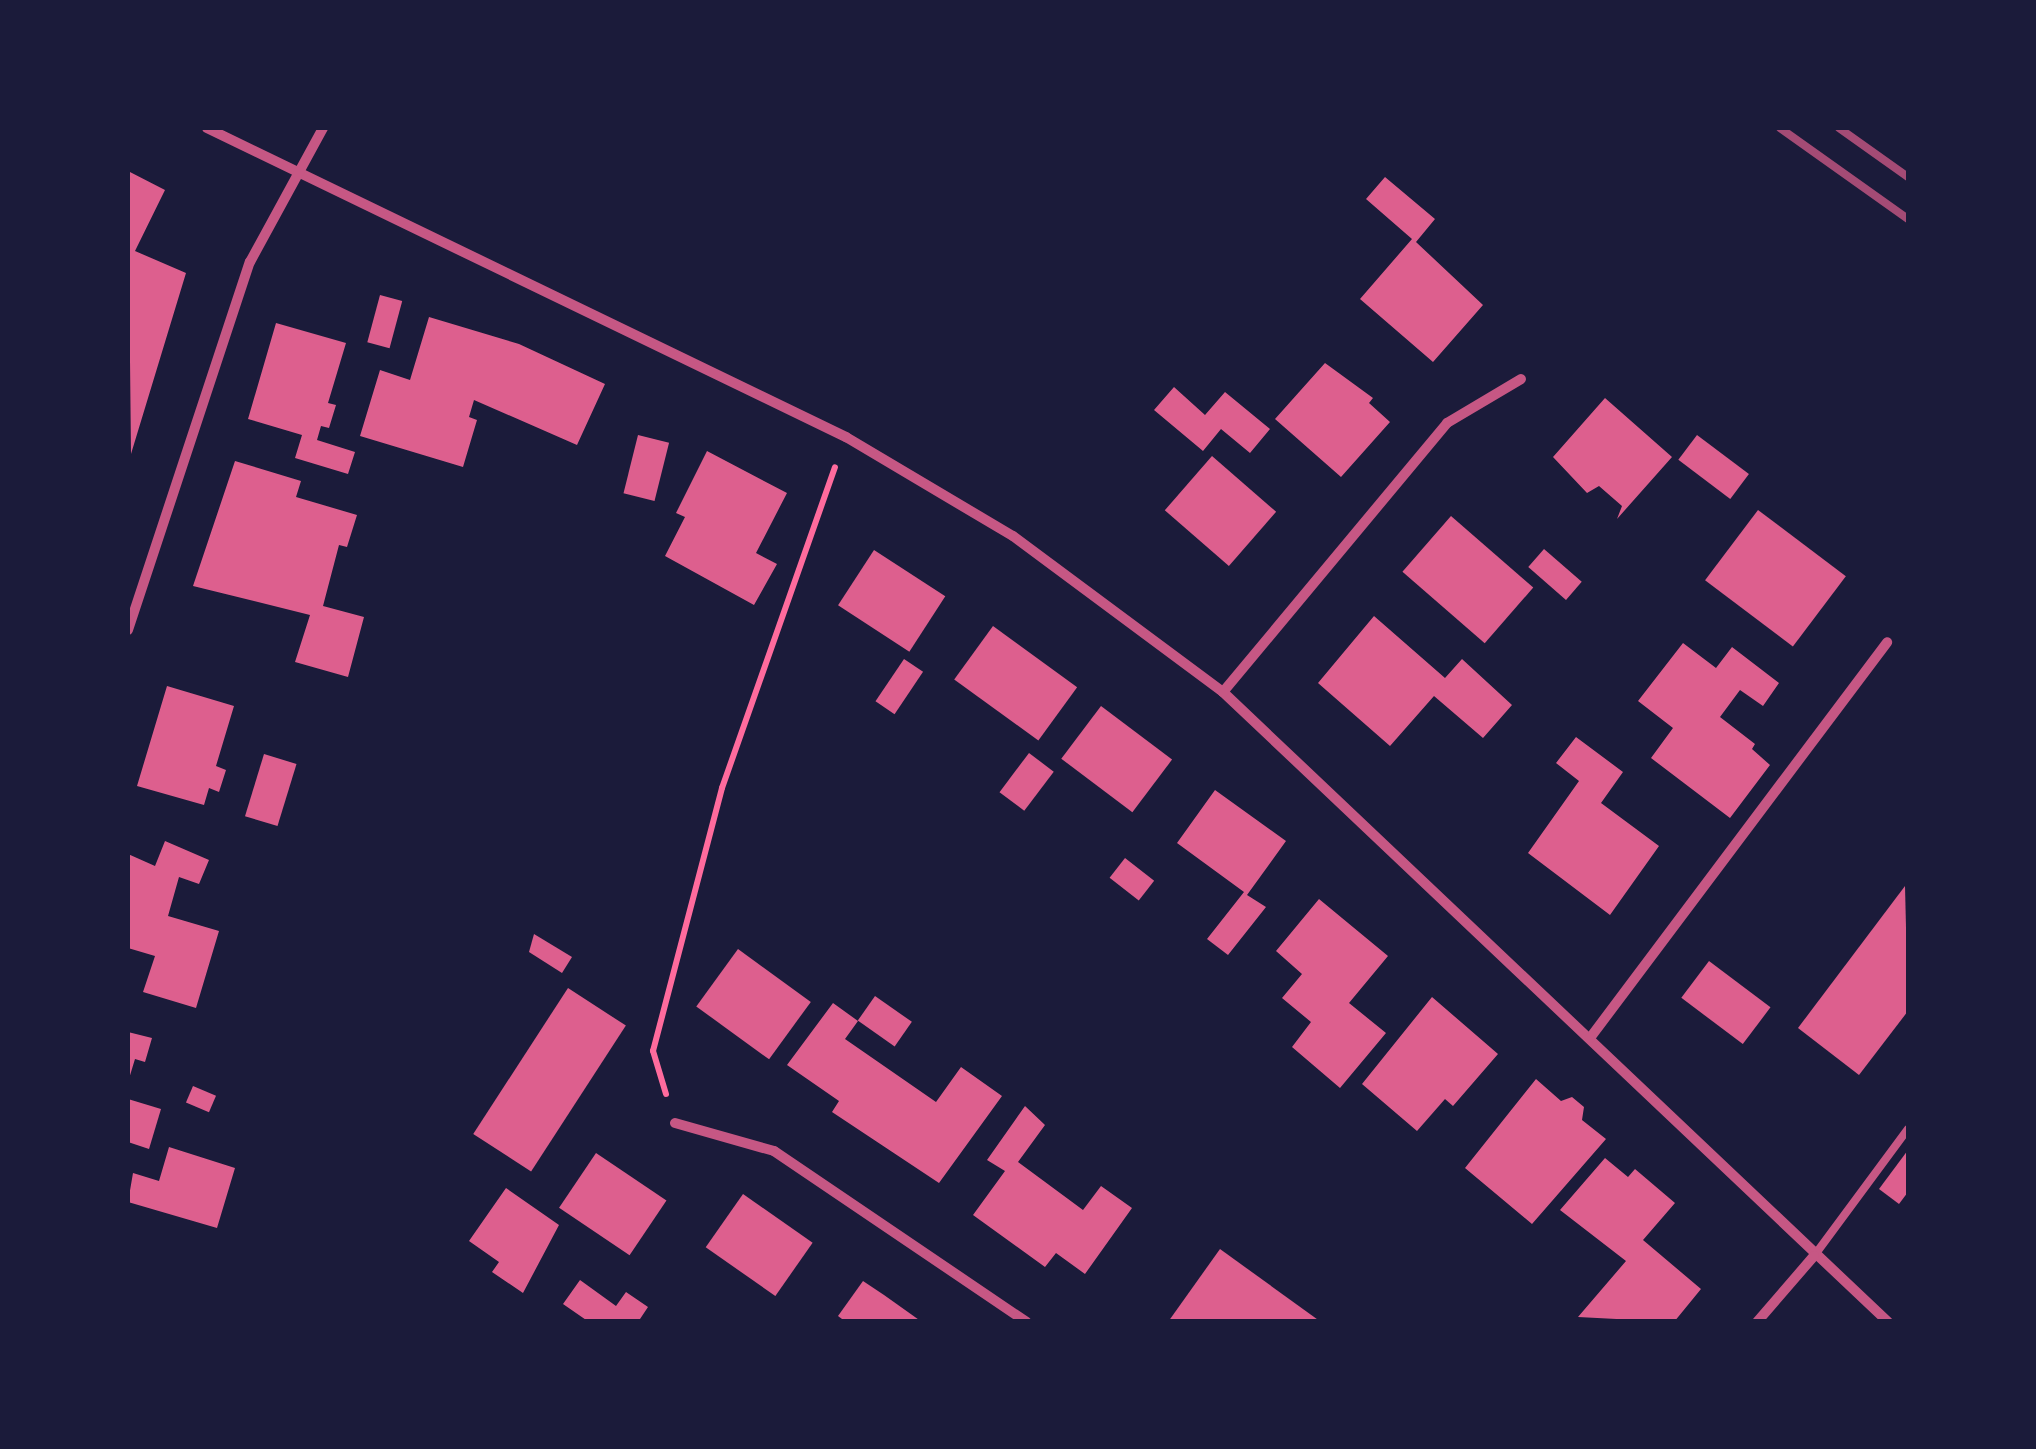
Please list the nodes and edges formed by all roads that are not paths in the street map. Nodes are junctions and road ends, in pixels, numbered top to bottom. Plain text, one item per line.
1 (207, 128) edge
2 (322, 128) edge
3 (301, 170) junction
4 (1521, 379) dead end
5 (128, 630) edge
6 (1887, 642) dead end
7 (1224, 692) junction
8 (1590, 1038) junction
9 (674, 1123) road end
10 (1908, 1130) edge
11 (1814, 1256) junction
12 (1027, 1322) edge
13 (1757, 1322) edge
14 (1888, 1322) edge

1 - 3 street
2 - 3 street
3 - 5 street
3 - 7 street
4 - 7 street
6 - 8 street
7 - 8 street
8 - 11 street
9 - 12 street
10 - 11 lane
11 - 13 street
11 - 14 street

